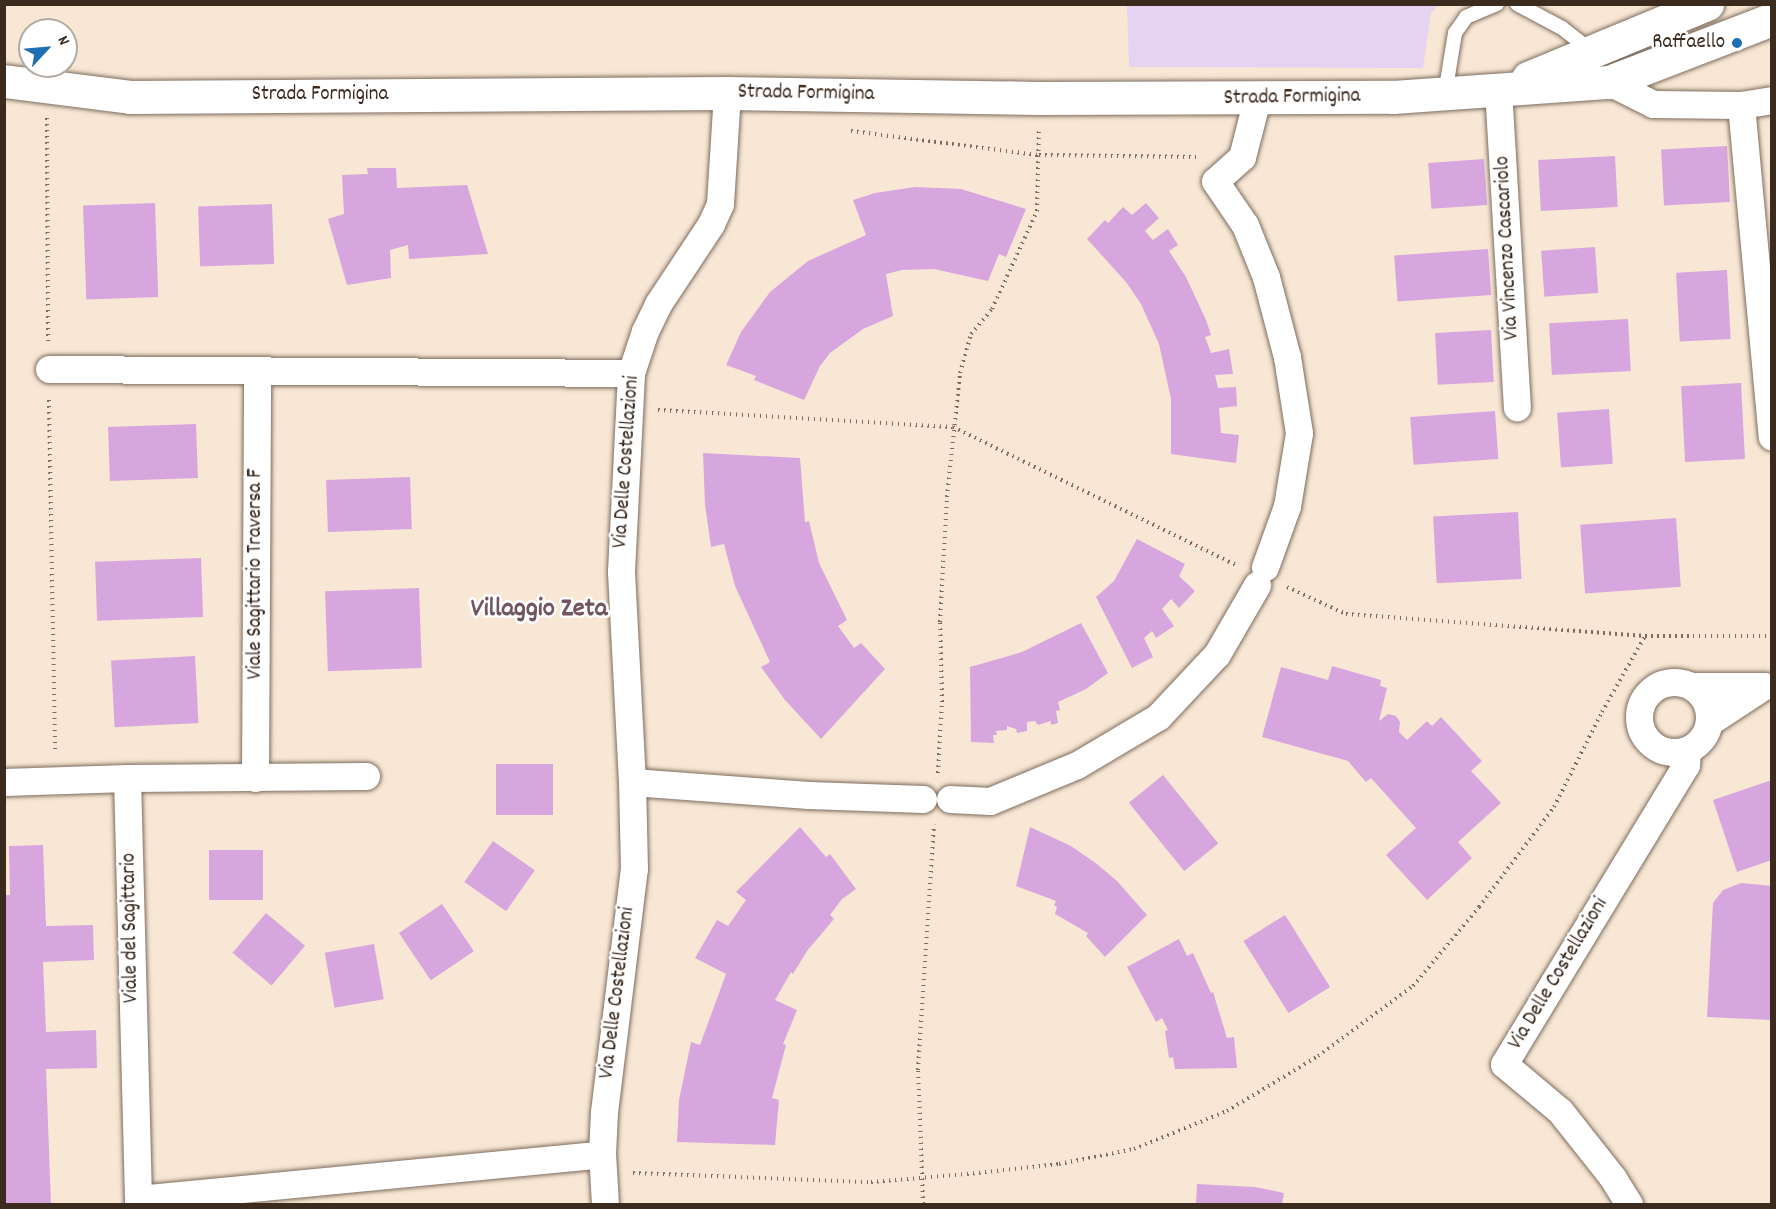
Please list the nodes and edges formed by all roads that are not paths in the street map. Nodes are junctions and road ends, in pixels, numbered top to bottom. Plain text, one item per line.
1 (1497, 4) edge
2 (1517, 4) edge
3 (1707, 4) edge
4 (1772, 19) edge
5 (1593, 52) junction
6 (4, 81) edge
7 (1609, 82) junction
8 (1498, 90) junction
9 (727, 93) junction
10 (1445, 95) junction
11 (1257, 99) junction
12 (1772, 100) edge
13 (1741, 105) junction
14 (49, 369) road end
15 (257, 370) junction
16 (631, 373) junction
17 (1517, 406) dead end
18 (1772, 437) edge
19 (1692, 686) junction
20 (1768, 686) edge
21 (1709, 722) junction
22 (1687, 751) junction
23 (366, 776) dead end
24 (127, 778) junction
25 (255, 778) junction
26 (4, 782) edge
27 (632, 782) junction
28 (602, 1163) junction
29 (138, 1202) edge
30 (605, 1204) edge
31 (1629, 1204) edge

1 - 10 lane
2 - 5 lane
3 - 5 street
4 - 7 street, Strada Formigina
5 - 8 street
6 - 9 street, Strada Formigina
7 - 8 street, Strada Formigina
7 - 13 street
8 - 10 street, Strada Formigina
8 - 17 street, Via Vincenzo Cascariolo
9 - 11 street, Strada Formigina
9 - 16 street, Via Delle Costellazioni
10 - 11 street, Strada Formigina
11 - 27 street
12 - 13 street
13 - 18 street
14 - 15 street
15 - 16 street
15 - 25 street, Viale Sagittario Traversa F
16 - 27 street, Via Delle Costellazioni
19 - 20 street, Via Delle Costellazioni
19 - 21 street
19 - 22 street, Via Delle Costellazioni
20 - 21 street, Via Delle Costellazioni
21 - 22 street, Via Delle Costellazioni
22 - 31 street, Via Delle Costellazioni
23 - 25 street
24 - 25 street
24 - 26 street
24 - 29 street, Viale del Sagittario
27 - 28 street, Via Delle Costellazioni
28 - 29 street, Viale del Sagittario
28 - 30 street, Via Delle Costellazioni

